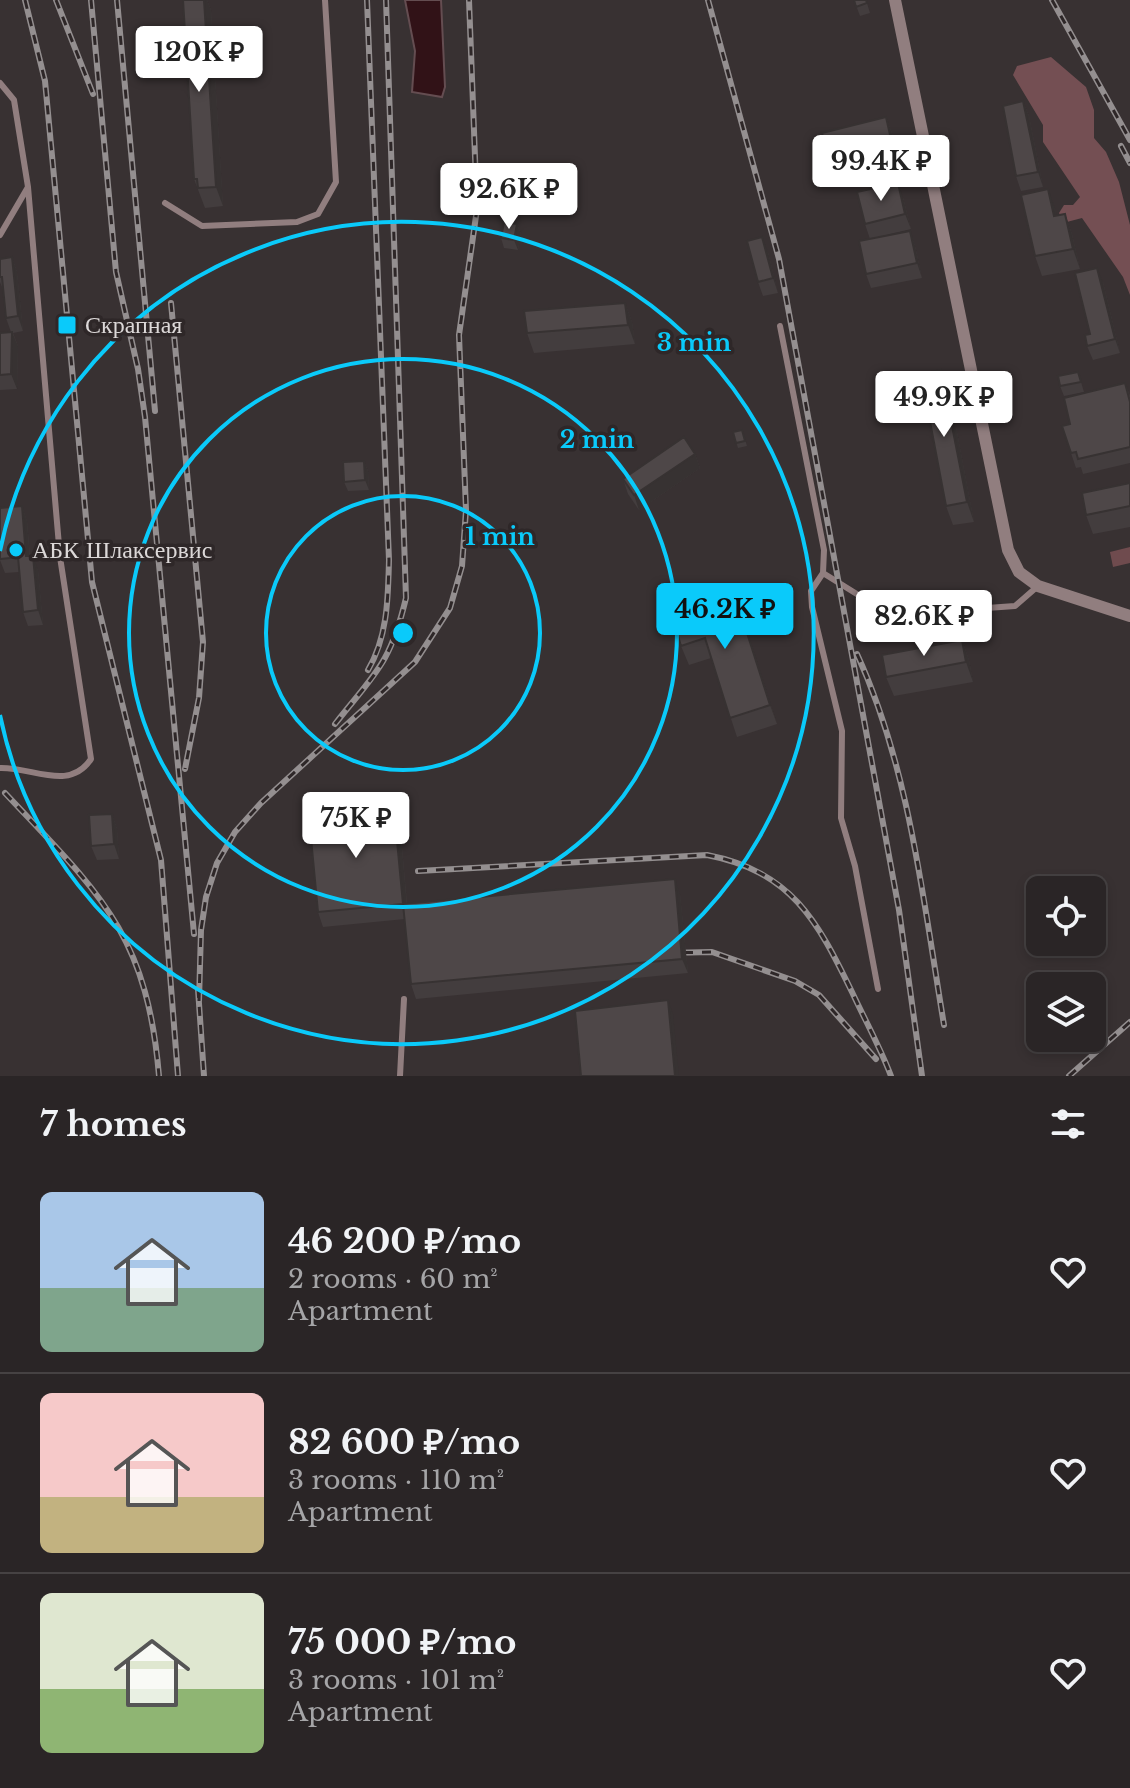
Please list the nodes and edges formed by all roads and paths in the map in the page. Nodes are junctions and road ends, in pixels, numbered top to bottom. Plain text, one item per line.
1 (325, 0) edge
2 (895, 0) edge
3 (0, 83) edge
4 (28, 187) junction
5 (165, 203) dead end
6 (0, 235) edge
7 (780, 326) dead end
8 (823, 573) junction
9 (1038, 586) junction
10 (1130, 616) edge
11 (0, 768) edge
12 (878, 989) dead end
13 (404, 999) dead end
14 (400, 1076) edge

1 - 5 lane
2 - 9 street
3 - 4 lane
4 - 6 lane
4 - 11 lane
7 - 8 lane
8 - 9 lane
8 - 12 lane
9 - 10 street
13 - 14 lane

